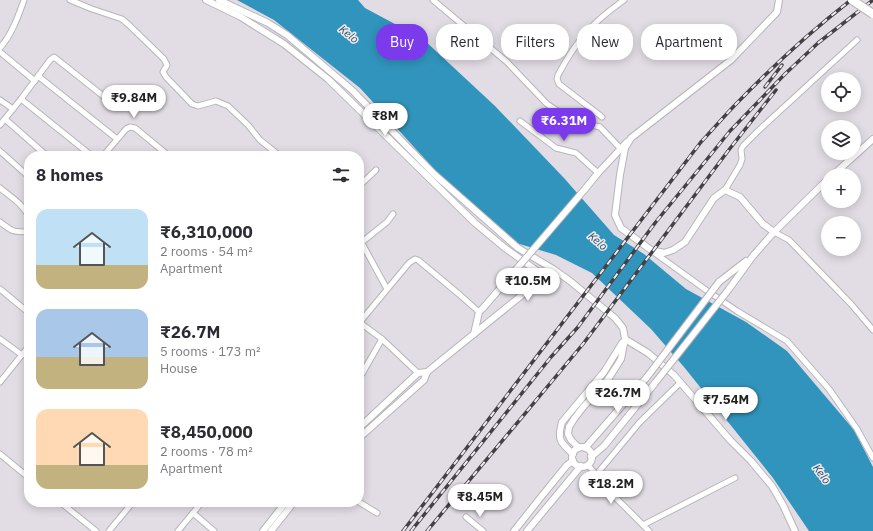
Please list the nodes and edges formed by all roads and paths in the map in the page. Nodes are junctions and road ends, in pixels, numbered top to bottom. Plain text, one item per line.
1 (24, 0) edge
2 (70, 0) edge
3 (206, 0) edge
4 (219, 0) edge
5 (433, 0) edge
6 (624, 0) edge
7 (780, 0) edge
8 (852, 0) edge
9 (873, 14) edge
10 (857, 40) dead end
11 (0, 48) edge
12 (0, 52) edge
13 (36, 78) junction
14 (21, 99) junction
15 (107, 99) dead end
16 (0, 100) edge
17 (13, 109) junction
18 (602, 117) dead end
19 (5, 119) junction
20 (520, 121) dead end
21 (0, 125) edge
22 (631, 138) junction
23 (117, 139) junction
24 (873, 140) edge
25 (620, 148) junction
26 (0, 151) edge
27 (41, 151) edge
28 (86, 151) edge
29 (107, 151) edge
30 (163, 151) edge
31 (272, 151) edge
32 (841, 168) edge
33 (376, 170) dead end
34 (24, 173) edge
35 (598, 173) junction
36 (364, 181) edge
37 (821, 186) edge
38 (0, 188) edge
39 (725, 190) junction
40 (24, 209) edge
41 (393, 214) dead end
42 (0, 222) edge
43 (24, 232) edge
44 (774, 232) junction
45 (364, 237) edge
46 (364, 247) edge
47 (651, 250) junction
48 (753, 256) junction
49 (553, 269) junction
50 (544, 276) junction
51 (0, 289) edge
52 (387, 289) junction
53 (24, 308) edge
54 (479, 312) junction
55 (364, 316) edge
56 (364, 326) edge
57 (873, 330) edge
58 (474, 334) junction
59 (0, 338) edge
60 (625, 339) junction
61 (382, 340) junction
62 (24, 352) edge
63 (22, 355) junction
64 (364, 371) edge
65 (427, 372) junction
66 (418, 373) junction
67 (0, 382) edge
68 (680, 383) junction
69 (364, 423) edge
70 (364, 434) edge
71 (582, 448) junction
72 (0, 454) edge
73 (573, 454) junction
74 (592, 457) junction
75 (873, 458) edge
76 (573, 461) junction
77 (584, 465) junction
78 (24, 474) edge
79 (596, 475) junction
80 (735, 478) dead end
81 (364, 505) edge
82 (66, 507) edge
83 (129, 507) edge
84 (198, 507) edge
85 (282, 507) edge
86 (290, 507) edge
87 (193, 513) junction
88 (377, 513) dead end
89 (466, 517) dead end
90 (643, 525) junction
91 (96, 531) edge
92 (109, 531) edge
93 (178, 531) edge
94 (214, 531) edge
95 (263, 531) edge
96 (271, 531) edge
97 (483, 531) edge
98 (514, 531) edge
99 (527, 531) edge
100 (649, 531) edge
101 (795, 531) edge

1 - 11 street
2 - 31 street
3 - 50 street
4 - 49 street
5 - 25 street
6 - 18 street
7 - 22 street
8 - 9 main road, bridge
10 - 39 street
12 - 13 street
13 - 14 street
13 - 15 street
13 - 23 street
14 - 17 street
14 - 28 street
16 - 17 street
17 - 19 street
19 - 21 street
19 - 27 street
20 - 35 street
22 - 25 street
22 - 47 street
23 - 29 street
23 - 30 street
24 - 32 street
25 - 35 street
26 - 34 street
33 - 36 street
35 - 54 street, bridge
37 - 44 street
38 - 40 street
39 - 44 street
39 - 47 street
41 - 45 street
42 - 43 street
44 - 48 street
44 - 57 street
46 - 52 street
47 - 75 street
48 - 71 street, bridge
48 - 74 street, bridge
49 - 50 street
49 - 60 street
50 - 58 street
51 - 53 street
52 - 54 street
52 - 55 street
54 - 58 street
56 - 61 street
58 - 65 street
59 - 63 street
60 - 68 street
60 - 71 street
60 - 73 street
61 - 64 street
61 - 66 street
62 - 63 street
63 - 67 street
65 - 66 street
65 - 70 street
66 - 69 street
68 - 79 street
68 - 101 street
71 - 73 street
71 - 74 street
72 - 78 street
73 - 76 street
74 - 77 street
76 - 77 street
76 - 98 street
77 - 79 street
77 - 99 street
79 - 90 street
80 - 90 street
81 - 88 street
82 - 91 street
83 - 92 street
84 - 87 street
85 - 95 street
86 - 96 street
87 - 93 street
87 - 94 street
89 - 97 street
90 - 100 street

